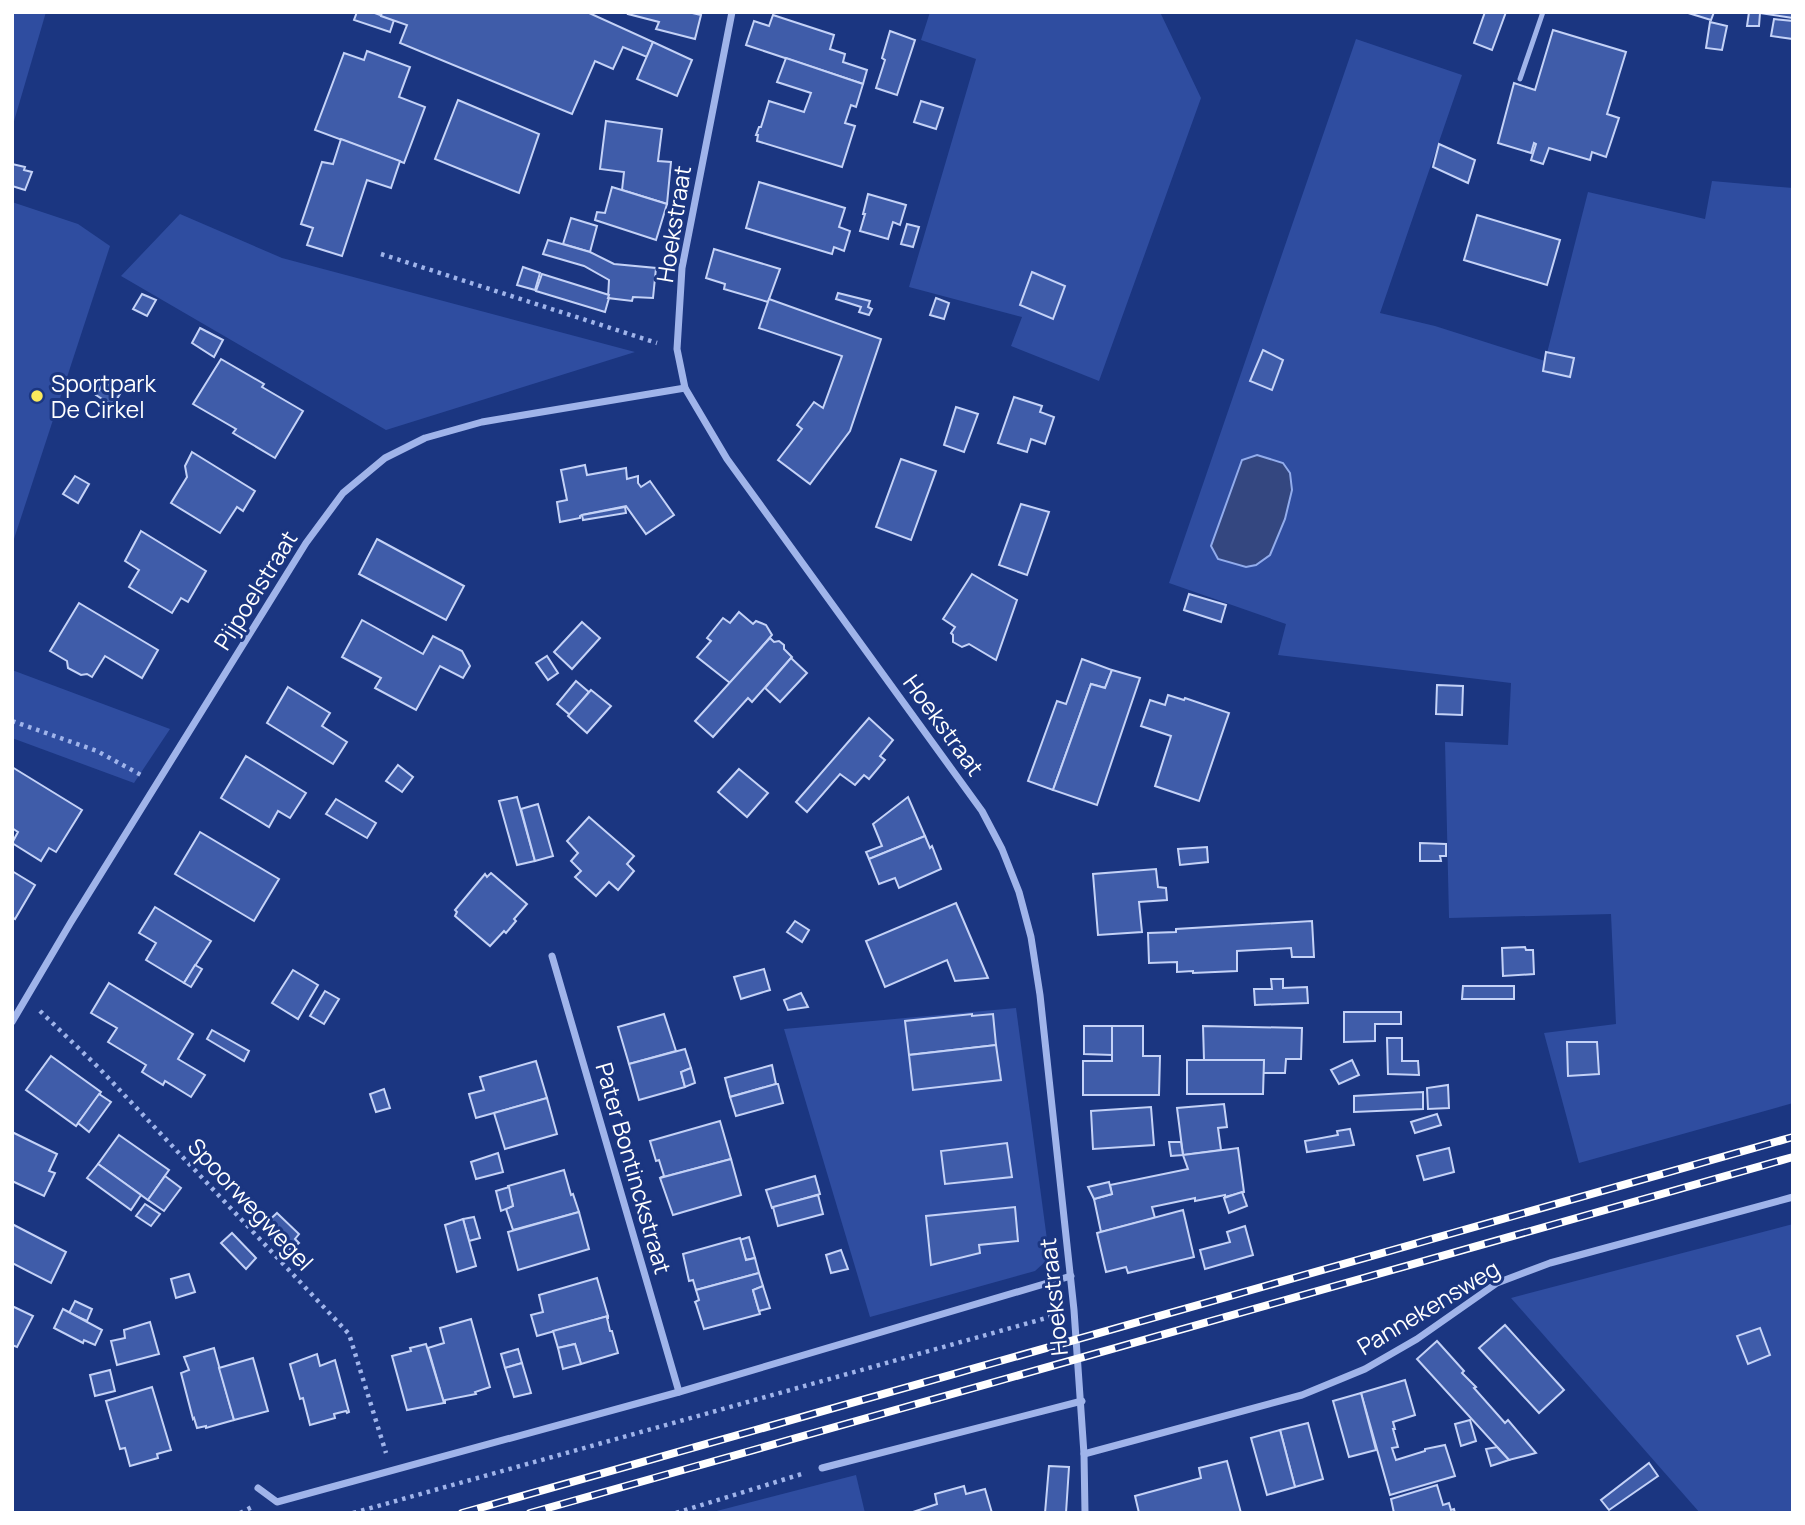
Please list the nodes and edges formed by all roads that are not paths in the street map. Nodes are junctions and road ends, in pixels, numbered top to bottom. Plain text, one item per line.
1 (732, 12) edge
2 (1542, 12) edge
3 (1520, 79) dead end
4 (685, 388) junction
5 (552, 956) dead end
6 (12, 1022) edge
7 (1793, 1197) edge
8 (1071, 1276) junction
9 (679, 1392) junction
10 (1082, 1401) junction
11 (1084, 1454) junction
12 (822, 1468) road end
13 (258, 1489) dead end
14 (1085, 1513) edge

1 - 4 street, Hoekstraat
2 - 3 lane
4 - 6 street, Pijpoelstraat
4 - 8 street, Hoekstraat
5 - 9 street, Pater Bontinckstraat
7 - 11 street, Pannekensweg
8 - 9 street
8 - 10 street, Hoekstraat
9 - 13 street
10 - 11 street, Hoekstraat
10 - 12 street
11 - 14 street, Hoekstraat

